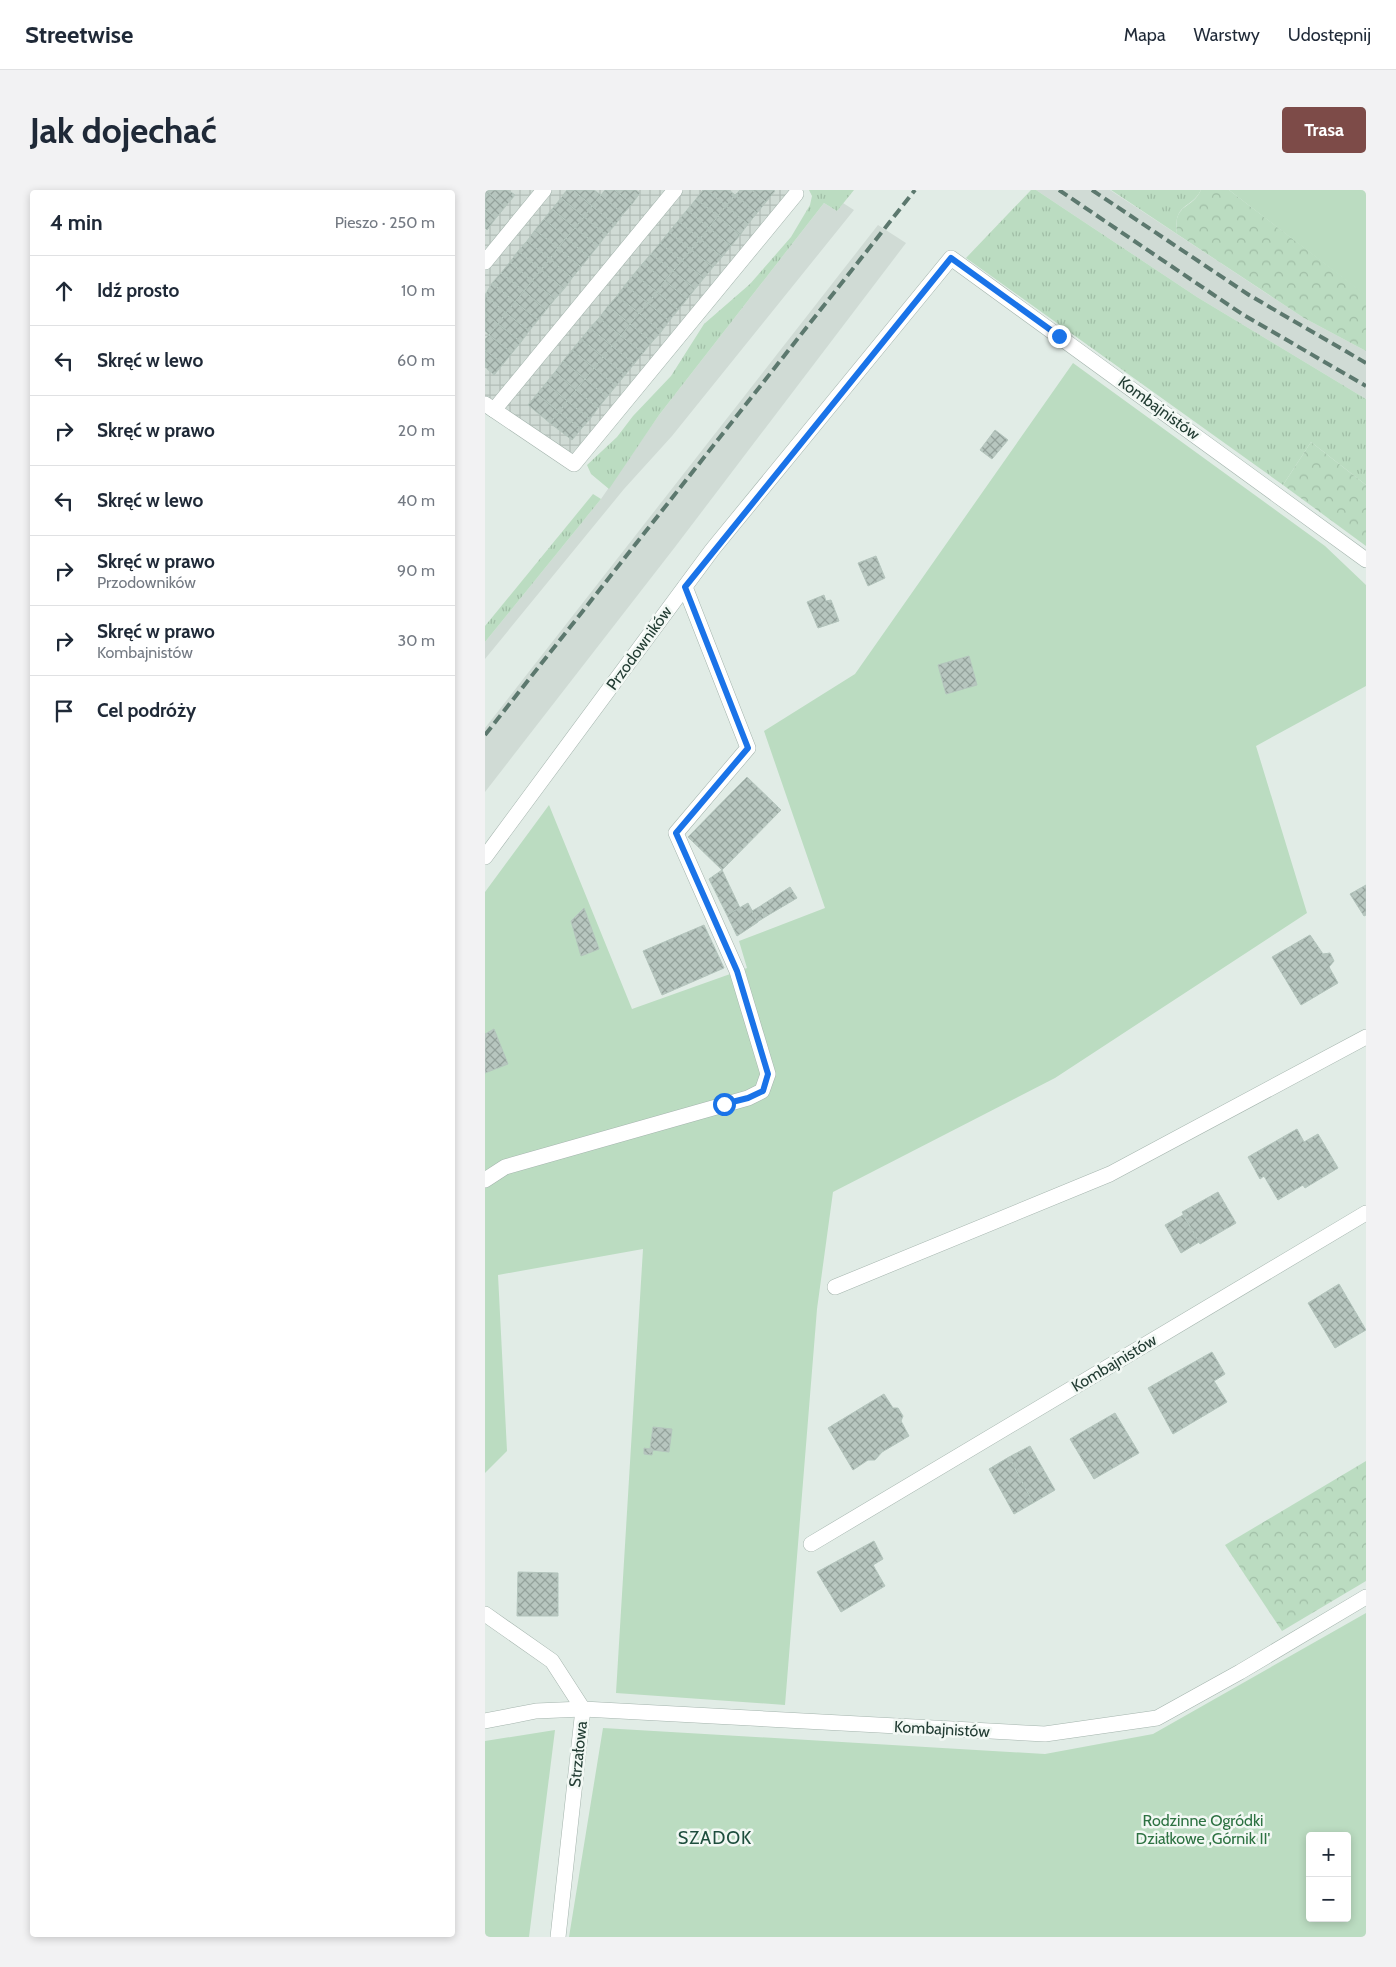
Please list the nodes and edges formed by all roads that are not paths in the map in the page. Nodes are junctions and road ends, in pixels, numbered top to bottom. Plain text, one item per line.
1 (544, 190) edge
2 (675, 190) edge
3 (796, 194) dead end
4 (951, 258) joint
5 (485, 262) edge
6 (490, 407) edge
7 (1366, 560) edge
8 (685, 587) junction
9 (485, 857) edge
10 (1366, 1037) edge
11 (485, 1180) edge
12 (1366, 1213) edge
13 (835, 1287) dead end
14 (811, 1544) dead end
15 (1366, 1597) edge
16 (485, 1614) edge
17 (583, 1709) junction
18 (485, 1721) edge
19 (558, 1937) edge

1 - 5 street
2 - 6 street
3 - 6 street
4 - 7 street, Kombajnistów
4 - 8 street, Przodowników
8 - 9 street, Przodowników
8 - 11 street
10 - 13 street
12 - 14 street, Kombajnistów
15 - 17 street, Kombajnistów
16 - 17 street, Strzałowa
17 - 18 street, Kombajnistów
17 - 19 street, Strzałowa

